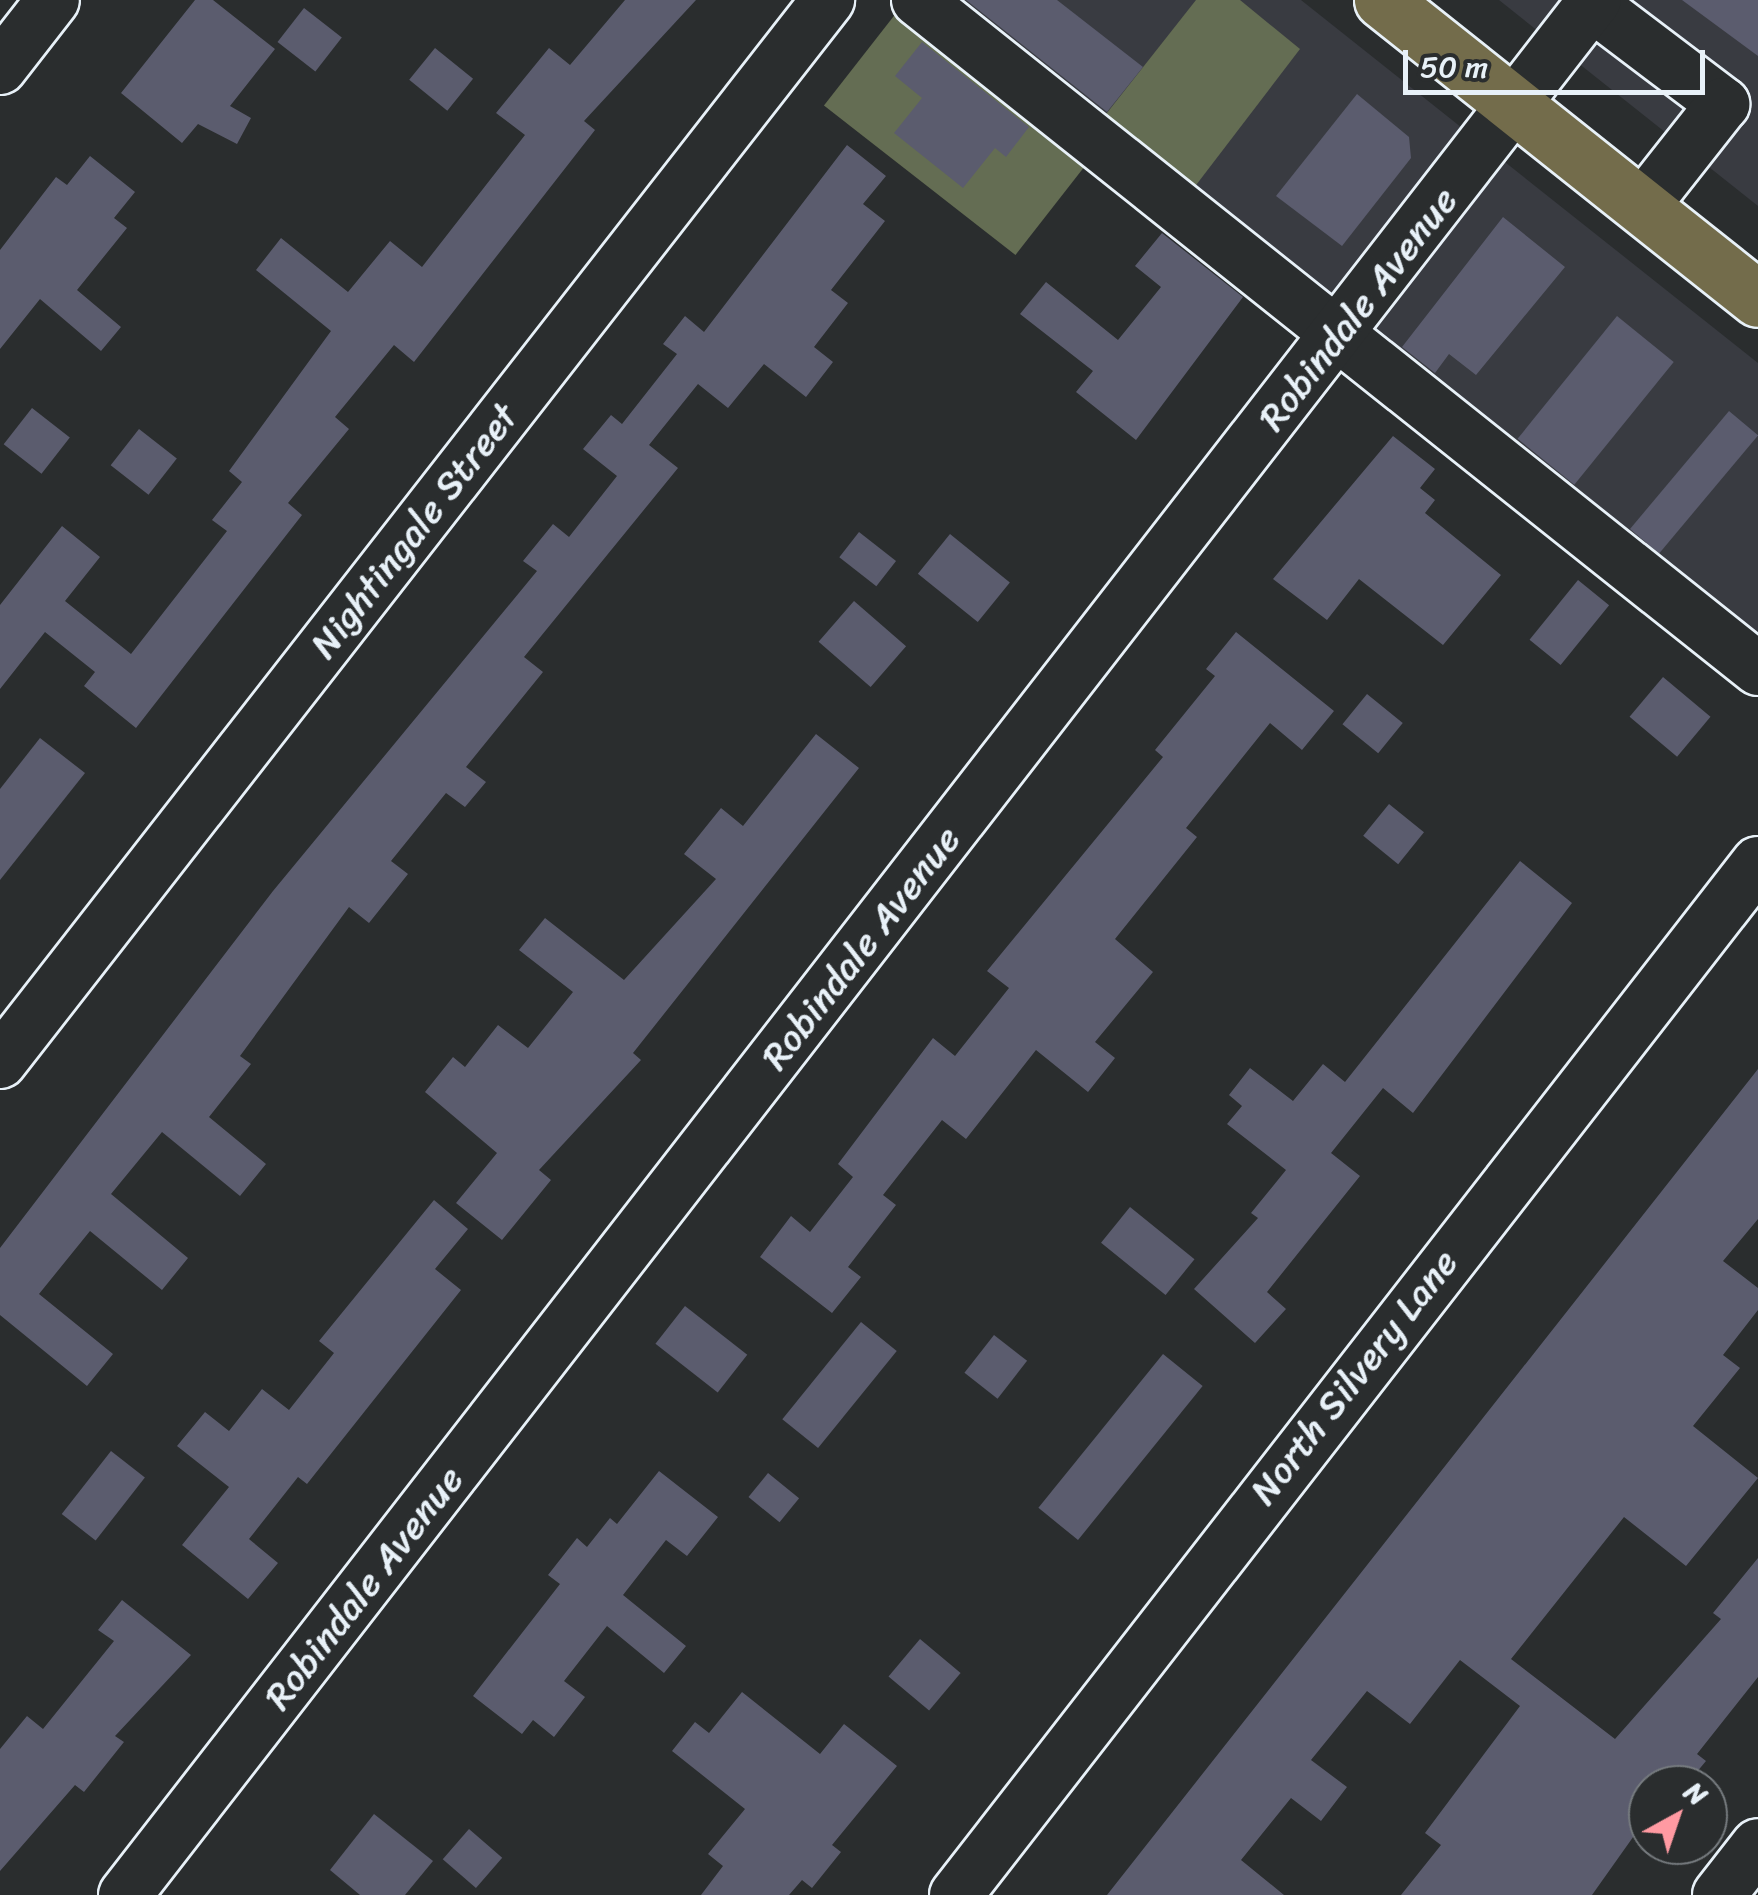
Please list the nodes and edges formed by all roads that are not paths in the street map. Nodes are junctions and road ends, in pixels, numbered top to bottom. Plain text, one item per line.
1 (53, 0) edge
2 (828, 0) edge
3 (918, 0) edge
4 (1382, 0) edge
5 (1593, 2) edge
6 (0, 68) edge
7 (1516, 106) junction
8 (1642, 207) junction
9 (1758, 299) edge
10 (1339, 334) junction
11 (1758, 668) edge
12 (1758, 863) edge
13 (0, 1062) edge
14 (1758, 1845) edge
15 (125, 1895) edge
16 (956, 1895) edge
17 (1719, 1895) edge

1 - 6 street
2 - 13 street, Nightingale Street
3 - 10 street
4 - 7 main road
5 - 7 street, Robindale Avenue
5 - 8 street
7 - 8 main road
7 - 10 street, Robindale Avenue
8 - 9 main road
10 - 11 street
10 - 15 street, Robindale Avenue
12 - 16 street, North Silvery Lane
14 - 17 street

